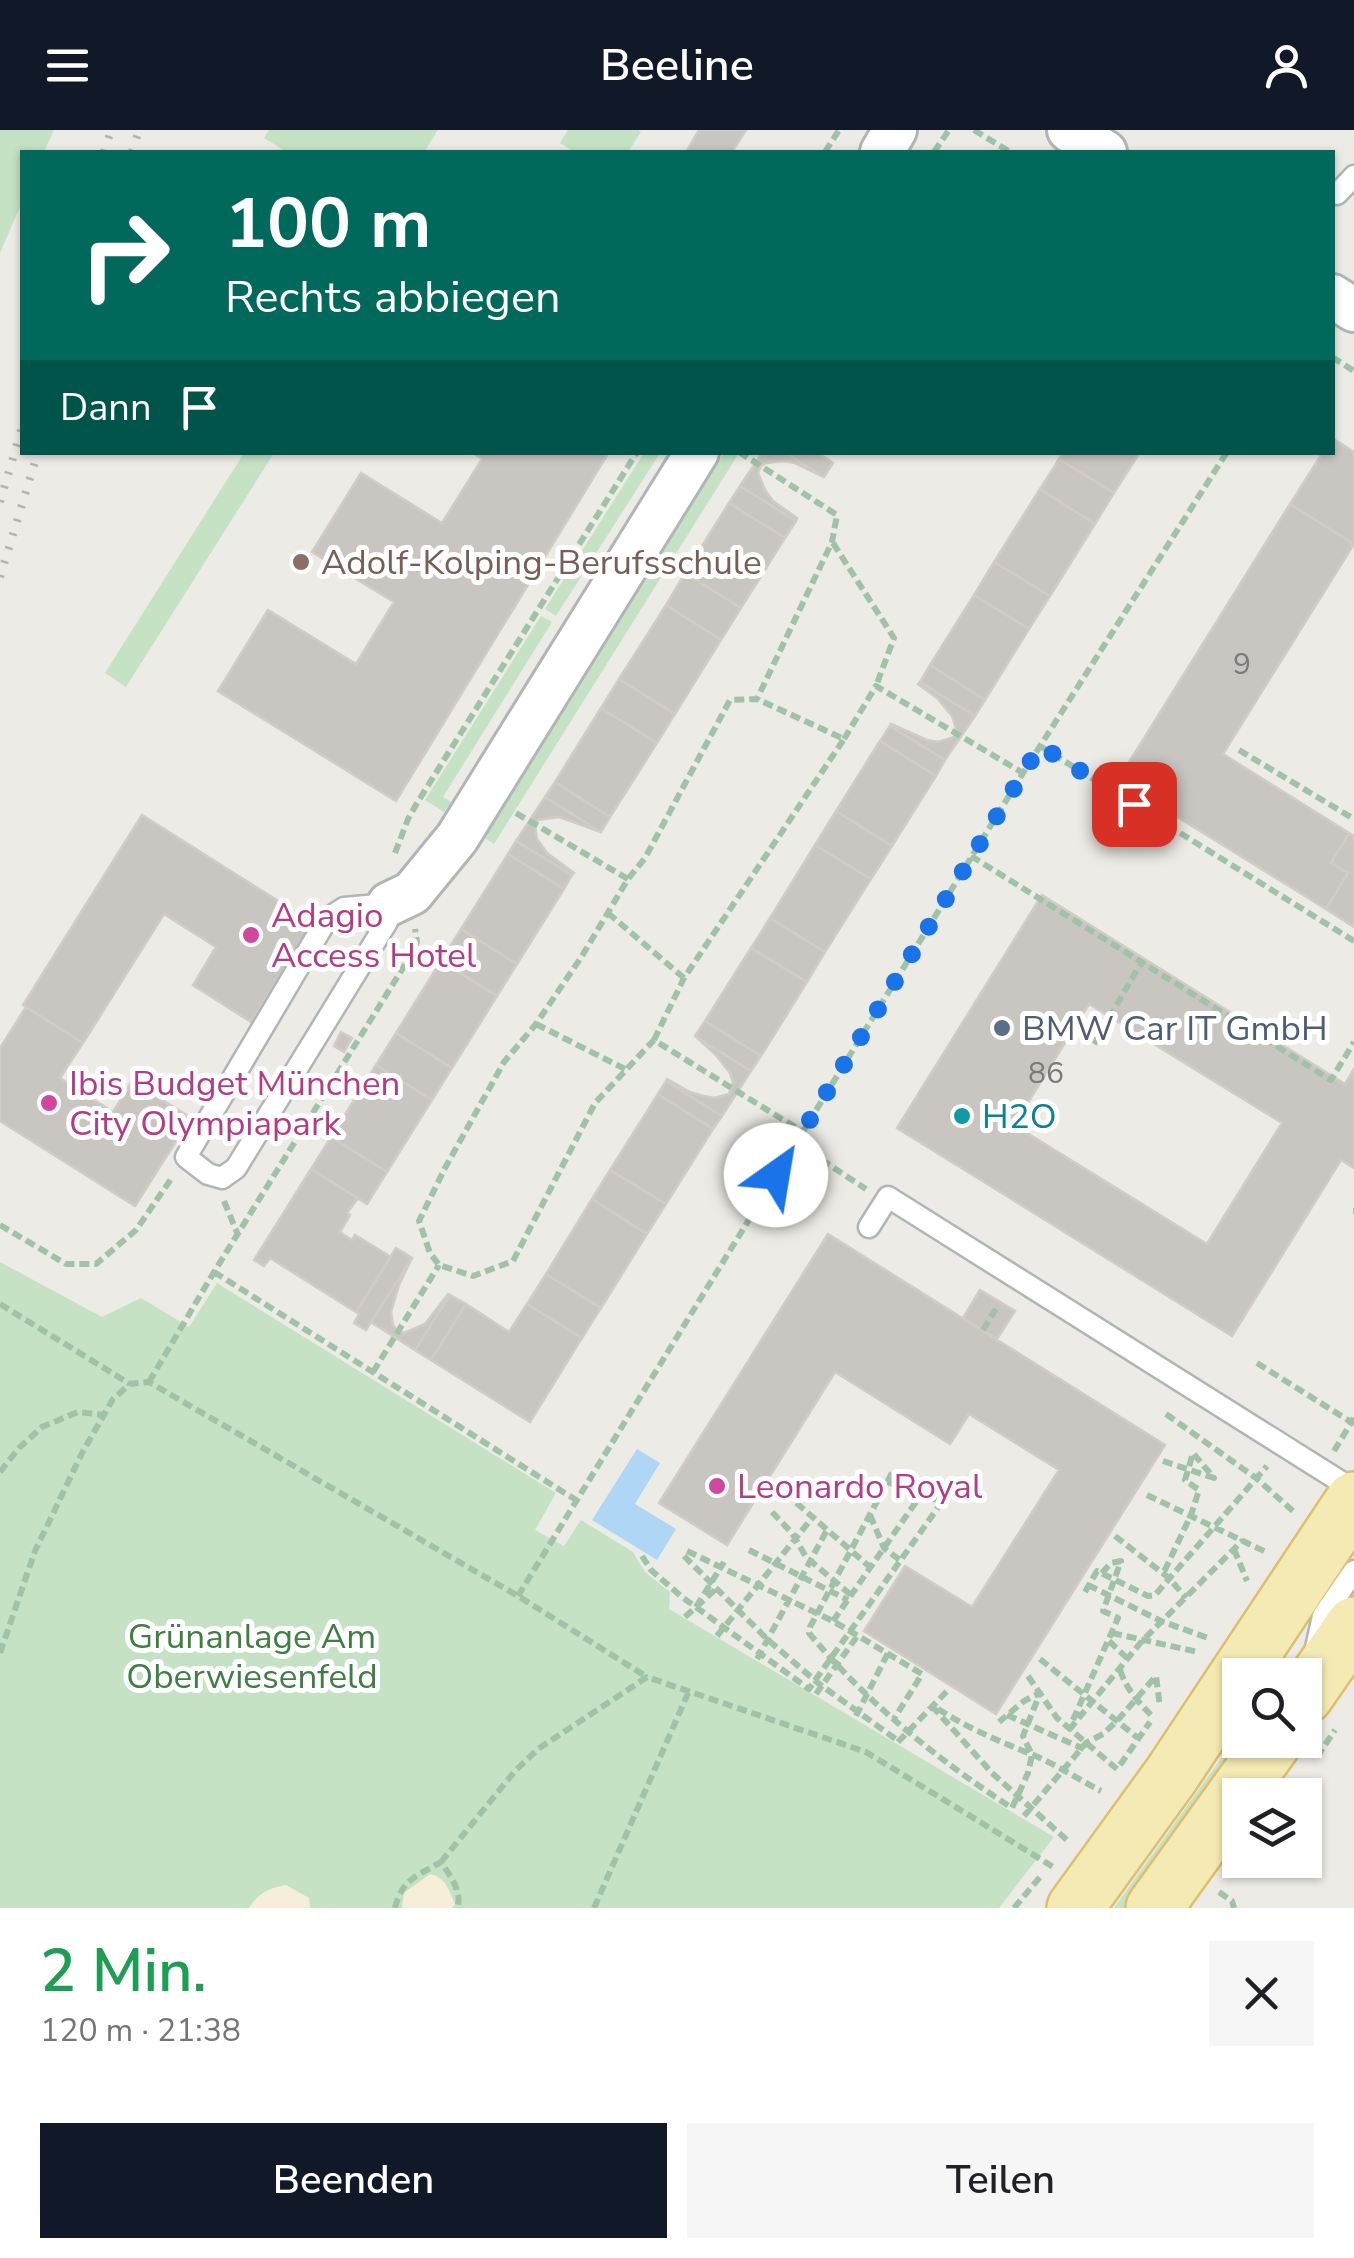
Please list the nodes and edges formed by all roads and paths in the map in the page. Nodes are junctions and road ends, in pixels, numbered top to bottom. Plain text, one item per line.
1 (974, 130) edge
2 (1069, 130) edge
3 (1007, 150) edge
4 (1102, 150) edge
5 (1354, 176) edge
6 (1337, 194) dead end
7 (635, 455) edge
8 (695, 455) edge
9 (744, 455) edge
10 (1225, 455) edge
11 (832, 542) junction
12 (876, 686) junction
13 (757, 699) junction
14 (844, 739) junction
15 (1040, 746) junction
16 (1239, 750) dead end
17 (1023, 773) junction
18 (530, 819) dead end
19 (1354, 820) edge
20 (971, 856) junction
21 (628, 879) junction
22 (399, 887) junction
23 (608, 913) junction
24 (1354, 941) edge
25 (1142, 962) junction
26 (684, 978) junction
27 (536, 1024) junction
28 (654, 1040) junction
29 (1354, 1042) edge
30 (1094, 1044) dead end
31 (625, 1069) junction
32 (803, 1132) junction
33 (796, 1143) junction
34 (186, 1157) junction
35 (885, 1202) junction
36 (0, 1226) edge
37 (869, 1227) dead end
38 (439, 1265) junction
39 (214, 1272) junction
40 (0, 1304) edge
41 (996, 1309) dead end
42 (983, 1330) dead end
43 (1257, 1363) dead end
44 (374, 1372) junction
45 (149, 1382) junction
46 (130, 1384) junction
47 (1166, 1414) dead end
48 (104, 1415) junction
49 (1351, 1422) dead end
50 (1284, 1446) junction
51 (1163, 1462) dead end
52 (0, 1472) edge
53 (892, 1473) dead end
54 (1256, 1478) junction
55 (887, 1482) junction
56 (1354, 1490) edge
57 (924, 1492) junction
58 (785, 1493) dead end
59 (1147, 1495) dead end
60 (576, 1500) junction
61 (1354, 1500) edge
62 (772, 1512) dead end
63 (1294, 1512) dead end
64 (870, 1515) junction
65 (1191, 1515) junction
66 (812, 1518) junction
67 (1214, 1525) junction
68 (826, 1530) junction
69 (1115, 1536) dead end
70 (795, 1538) junction
71 (1243, 1540) junction
72 (884, 1548) junction
73 (1234, 1549) junction
74 (749, 1550) dead end
75 (851, 1551) junction
76 (1266, 1552) dead end
77 (642, 1556) dead end
78 (810, 1560) junction
79 (901, 1560) junction
80 (776, 1563) junction
81 (722, 1565) junction
82 (820, 1568) junction
83 (871, 1568) junction
84 (1354, 1570) edge
85 (1100, 1574) junction
86 (801, 1576) junction
87 (1166, 1576) junction
88 (836, 1580) junction
89 (1114, 1581) junction
90 (812, 1582) junction
91 (1247, 1582) dead end
92 (714, 1585) junction
93 (757, 1586) junction
94 (830, 1590) junction
95 (518, 1596) junction
96 (1109, 1596) junction
97 (850, 1597) junction
98 (1186, 1598) junction
99 (789, 1600) junction
100 (696, 1607) junction
101 (737, 1610) junction
102 (817, 1614) junction
103 (685, 1617) dead end
104 (1161, 1621) junction
105 (833, 1622) junction
106 (1354, 1626) edge
107 (724, 1628) junction
108 (855, 1634) junction
109 (717, 1636) dead end
110 (1110, 1637) junction
111 (1208, 1638) dead end
112 (768, 1640) junction
113 (1142, 1641) junction
114 (1198, 1652) dead end
115 (0, 1653) edge
116 (888, 1653) junction
117 (758, 1656) junction
118 (1321, 1658) edge
119 (1040, 1659) dead end
120 (1128, 1659) junction
121 (834, 1661) junction
122 (1120, 1669) junction
123 (1028, 1676) dead end
124 (647, 1677) junction
125 (819, 1683) junction
126 (948, 1690) dead end
127 (688, 1691) junction
128 (867, 1693) junction
129 (1040, 1693) junction
130 (816, 1694) dead end
131 (1322, 1694) edge
132 (1085, 1695) junction
133 (1135, 1700) junction
134 (1093, 1702) junction
135 (932, 1706) junction
136 (1160, 1707) dead end
137 (857, 1714) junction
138 (1008, 1715) junction
139 (1153, 1717) dead end
140 (894, 1720) junction
141 (1117, 1721) junction
142 (999, 1722) dead end
143 (1027, 1724) junction
144 (1069, 1730) junction
145 (908, 1732) junction
146 (1138, 1738) dead end
147 (1084, 1746) junction
148 (1032, 1755) junction
149 (1288, 1758) edge
150 (1117, 1768) dead end
151 (1062, 1771) junction
152 (1102, 1791) dead end
153 (1017, 1796) junction
154 (1031, 1808) junction
155 (1024, 1816) dead end
156 (441, 1862) junction
157 (1078, 1878) edge
158 (1222, 1894) dead end
159 (395, 1908) edge
160 (457, 1908) edge
161 (594, 1908) edge
162 (1154, 1908) edge
163 (1234, 1908) edge

1 - 3 path
2 - 4 street
5 - 6 lane
7 - 22 path
8 - 22 street
9 - 11 path
10 - 15 path
11 - 12 path
11 - 13 path
12 - 14 path
12 - 17 path
13 - 14 path
13 - 21 path
14 - 26 path
15 - 17 path
15 - 24 path
16 - 19 path
17 - 20 path
18 - 21 path
20 - 25 path
20 - 32 path
21 - 23 path
22 - 34 lane
22 - 34 lane
22 - 39 path
23 - 26 path
23 - 27 path
25 - 29 path
25 - 30 path
26 - 28 path
27 - 31 path
27 - 38 path
28 - 31 path
28 - 32 path
31 - 38 path
32 - 33 path
33 - 35 path
33 - 60 path
34 - 36 path
35 - 37 lane
35 - 50 lane
38 - 44 path
39 - 44 path
39 - 45 path
40 - 46 path
41 - 42 path
43 - 49 path
44 - 60 path
45 - 46 path
45 - 95 path
46 - 48 path
47 - 54 path
48 - 52 path
48 - 115 path
50 - 54 path
50 - 56 lane
51 - 65 path
53 - 55 path
54 - 63 path
54 - 67 path
55 - 57 path
55 - 64 path
57 - 72 path
57 - 79 path
58 - 66 path
59 - 65 path
60 - 95 path
61 - 157 main road
62 - 70 path
64 - 72 path
64 - 75 path
65 - 67 path
65 - 87 path
66 - 68 path
66 - 70 path
67 - 71 path
67 - 87 path
68 - 75 path
68 - 78 path
69 - 87 path
70 - 78 path
70 - 80 path
71 - 73 path
71 - 76 path
72 - 79 path
72 - 83 path
73 - 91 path
73 - 98 path
74 - 80 path
75 - 83 path
75 - 88 path
77 - 100 path
78 - 82 path
78 - 86 path
79 - 108 path
80 - 86 path
80 - 93 path
81 - 92 path
81 - 92 path
81 - 93 path
82 - 88 path
82 - 90 path
83 - 97 path
84 - 118 lane
85 - 89 path
85 - 89 path
85 - 96 path
86 - 90 path
86 - 99 path
87 - 89 path
87 - 98 path
88 - 94 path
88 - 97 path
89 - 96 path
90 - 94 path
92 - 100 path
92 - 101 path
93 - 99 path
93 - 101 path
94 - 97 path
94 - 102 path
95 - 124 path
96 - 104 path
96 - 110 path
97 - 105 path
98 - 104 path
99 - 102 path
99 - 112 path
100 - 103 path
100 - 107 path
101 - 107 path
101 - 112 path
102 - 105 path
102 - 121 path
104 - 111 path
104 - 113 path
105 - 108 path
106 - 131 main road
107 - 109 path
107 - 117 path
108 - 116 path
108 - 121 path
110 - 113 path
110 - 120 path
110 - 132 path
112 - 117 path
112 - 125 path
113 - 114 path
113 - 120 path
116 - 128 path
116 - 140 path
117 - 125 path
119 - 132 path
120 - 122 path
121 - 125 path
121 - 128 path
122 - 133 path
122 - 134 path
123 - 129 path
124 - 127 path
124 - 156 path
125 - 130 path
125 - 137 path
126 - 135 path
127 - 157 path
127 - 161 path
128 - 137 path
128 - 140 path
129 - 138 path
129 - 143 path
129 - 144 path
132 - 134 path
132 - 144 path
133 - 136 path
133 - 139 path
133 - 141 path
134 - 141 path
134 - 144 path
135 - 145 path
135 - 148 path
135 - 153 path
137 - 145 path
138 - 142 path
138 - 143 path
140 - 145 path
141 - 146 path
141 - 147 path
143 - 147 path
143 - 148 path
144 - 147 path
145 - 153 path
147 - 150 path
147 - 151 path
148 - 151 path
148 - 153 path
149 - 162 main road
151 - 152 path
151 - 154 path
153 - 154 path
154 - 155 path
154 - 157 path
156 - 159 path
156 - 160 path
158 - 163 path

